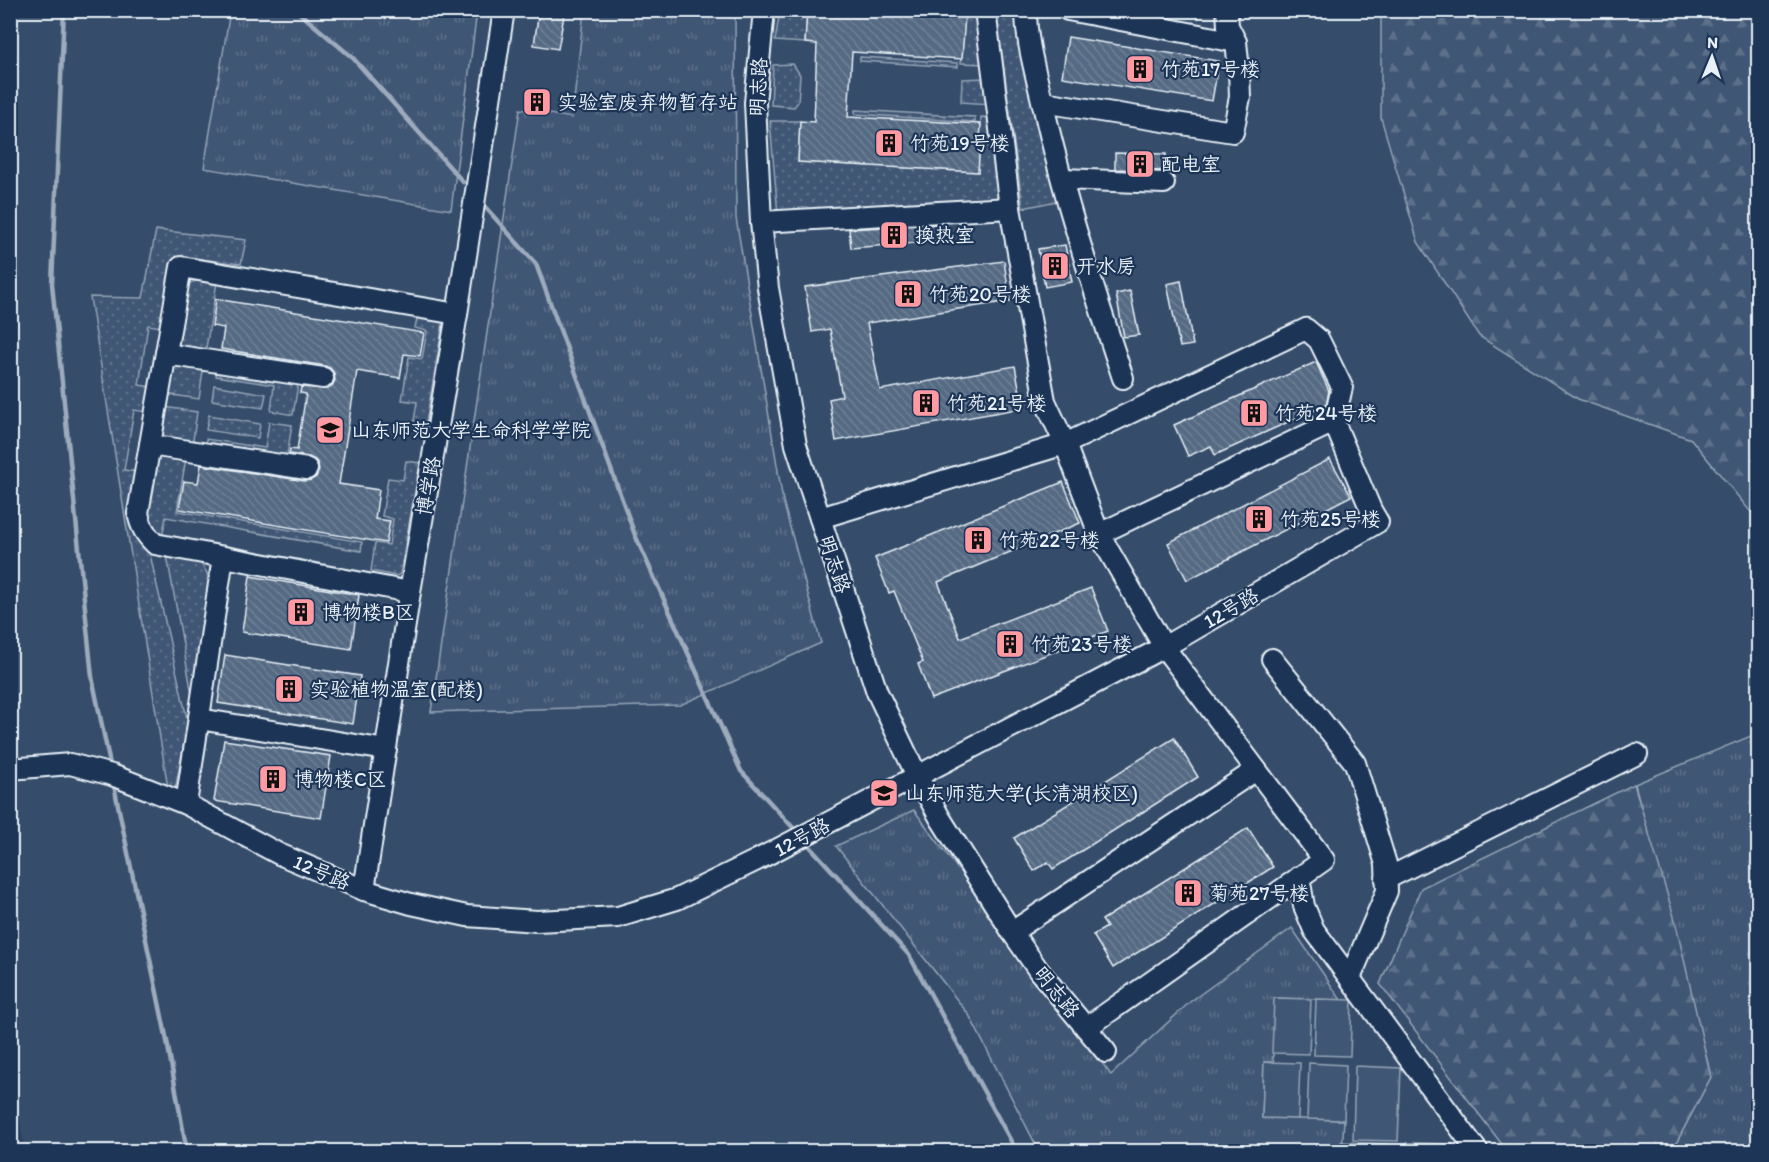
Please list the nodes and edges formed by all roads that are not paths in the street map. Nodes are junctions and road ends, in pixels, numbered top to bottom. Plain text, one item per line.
1 (504, 10) edge
2 (764, 10) edge
3 (986, 10) edge
4 (1026, 10) edge
5 (1068, 10) edge
6 (1227, 10) edge
7 (1236, 42) junction
8 (1042, 102) junction
9 (1063, 179) junction
10 (1164, 183) dead end
11 (1010, 208) junction
12 (761, 222) junction
13 (457, 314) junction
14 (166, 354) junction
15 (322, 378) dead end
16 (1123, 378) dead end
17 (1334, 422) junction
18 (1065, 444) junction
19 (150, 445) junction
20 (307, 469) dead end
21 (820, 518) junction
22 (1099, 534) junction
23 (224, 557) junction
24 (410, 592) junction
25 (1164, 647) junction
26 (1272, 659) dead end
27 (199, 719) junction
28 (386, 750) junction
29 (1638, 754) dead end
30 (10, 770) edge
31 (1257, 770) junction
32 (917, 776) junction
33 (186, 804) junction
34 (1299, 877) junction
35 (1386, 879) junction
36 (364, 890) junction
37 (1012, 932) junction
38 (1350, 978) junction
39 (1086, 1028) junction
40 (1106, 1052) dead end
41 (1478, 1152) edge

1 - 13 street, 博学路
2 - 12 street, 明志路
3 - 11 street
4 - 8 street
5 - 7 street
6 - 7 street
7 - 8 street
8 - 9 street
9 - 10 street
9 - 16 street
11 - 12 street
11 - 18 street
12 - 21 street, 明志路
13 - 14 street
13 - 24 street, 博学路
14 - 15 street
14 - 19 street
17 - 18 street
17 - 22 street
17 - 25 street, 12号路
18 - 21 street
18 - 22 street
19 - 20 street
19 - 23 street
21 - 32 street, 明志路
22 - 25 street
23 - 24 street
23 - 27 street
24 - 28 street, 博学路
25 - 31 street
25 - 32 street, 12号路
26 - 35 street
27 - 28 street
27 - 33 street
28 - 36 street, 博学路
29 - 35 street
30 - 33 street, 12号路
31 - 34 street
31 - 37 street
32 - 36 street, 12号路
32 - 37 street, 明志路
33 - 36 street, 12号路
34 - 38 street
34 - 39 street
35 - 38 street
37 - 39 street, 明志路
38 - 41 street
39 - 40 street, 明志路

